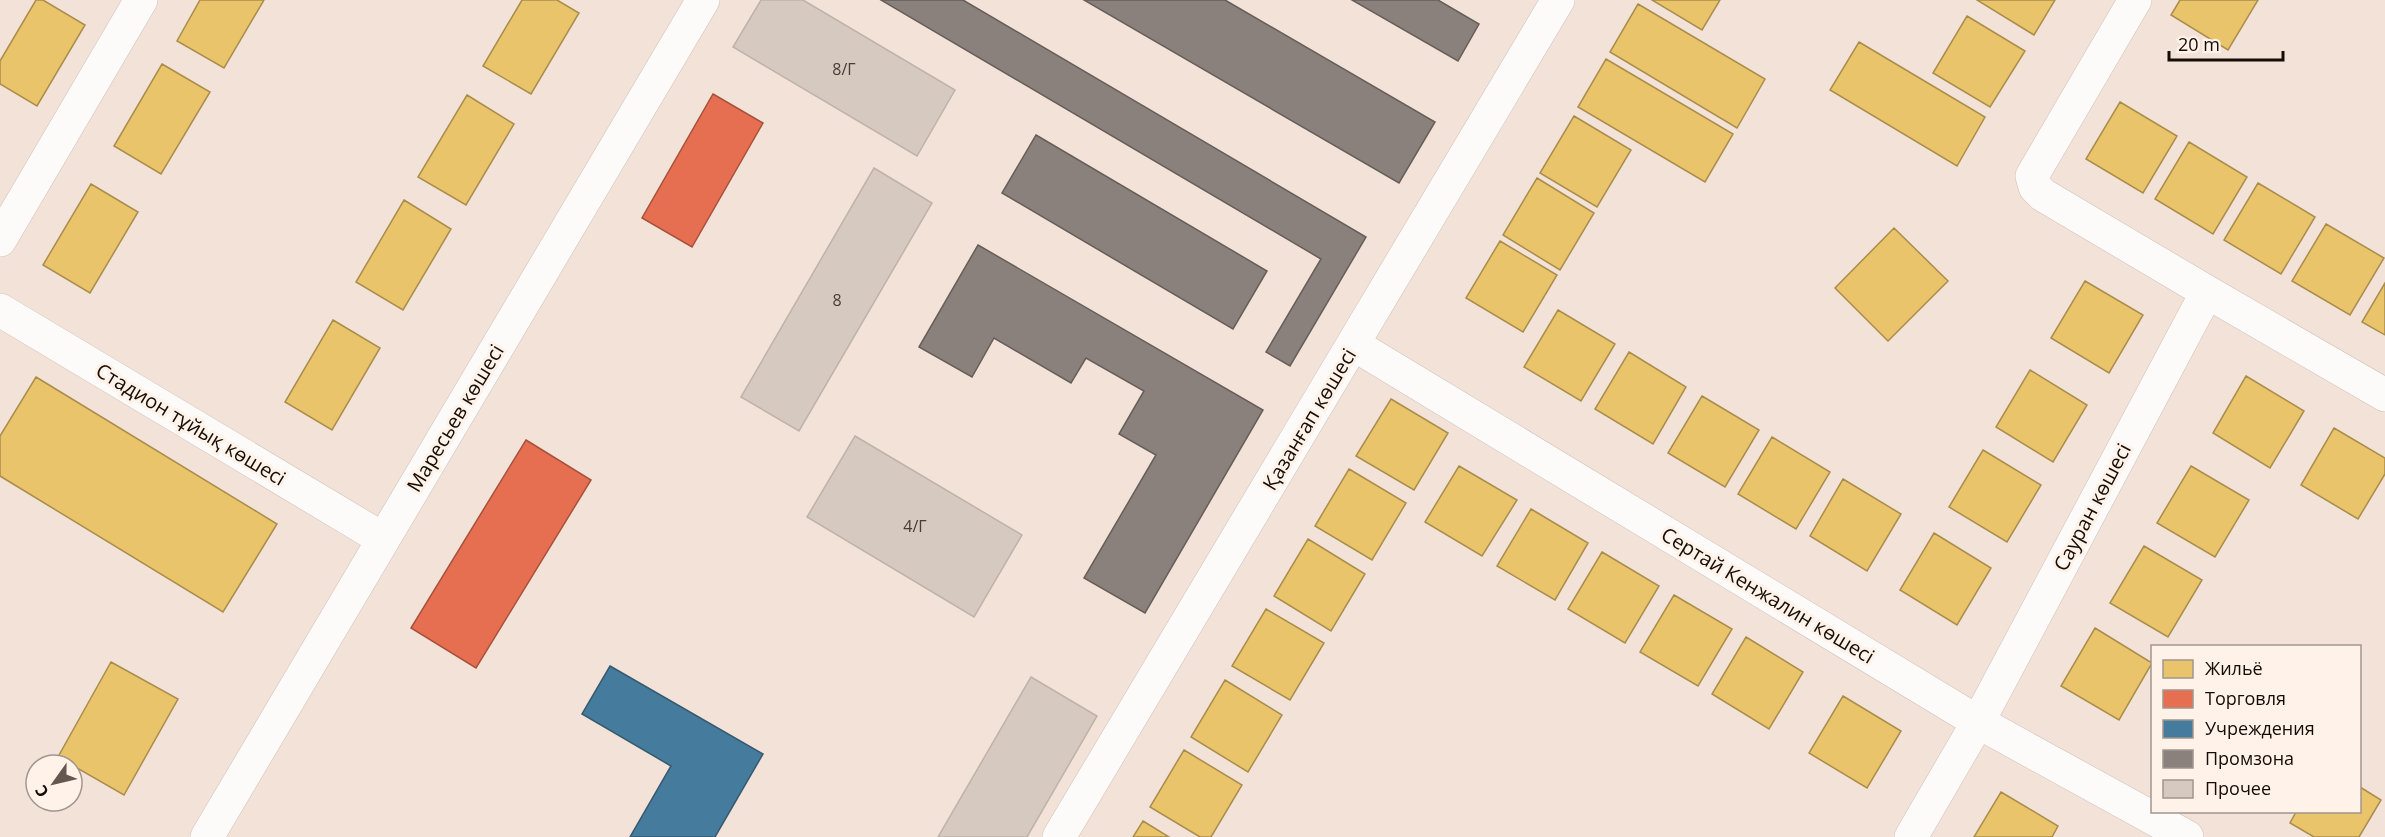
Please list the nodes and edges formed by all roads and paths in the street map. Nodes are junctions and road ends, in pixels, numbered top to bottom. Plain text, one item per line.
1 (141, 0) edge
2 (703, 0) edge
3 (1558, 0) edge
4 (2135, 0) edge
5 (0, 240) edge
6 (2207, 292) junction
7 (0, 310) edge
8 (1353, 344) junction
9 (2385, 395) edge
10 (383, 539) junction
11 (1978, 722) junction
12 (207, 837) edge
13 (1059, 837) edge
14 (1911, 837) edge
15 (2187, 837) edge

1 - 5 street
2 - 10 street, Маресьев көшесі
3 - 8 street, Қазанғап көшесі
4 - 6 street
6 - 9 street
6 - 11 street, Сауран көшесі
7 - 10 street, Стадион тұйық көшесі
8 - 11 street, Сертай Кенжалин көшесі
8 - 13 street, Қазанғап көшесі
10 - 12 street, Маресьев көшесі
11 - 14 street, Сауран көшесі
11 - 15 street, Сертай Кенжалин көшесі

